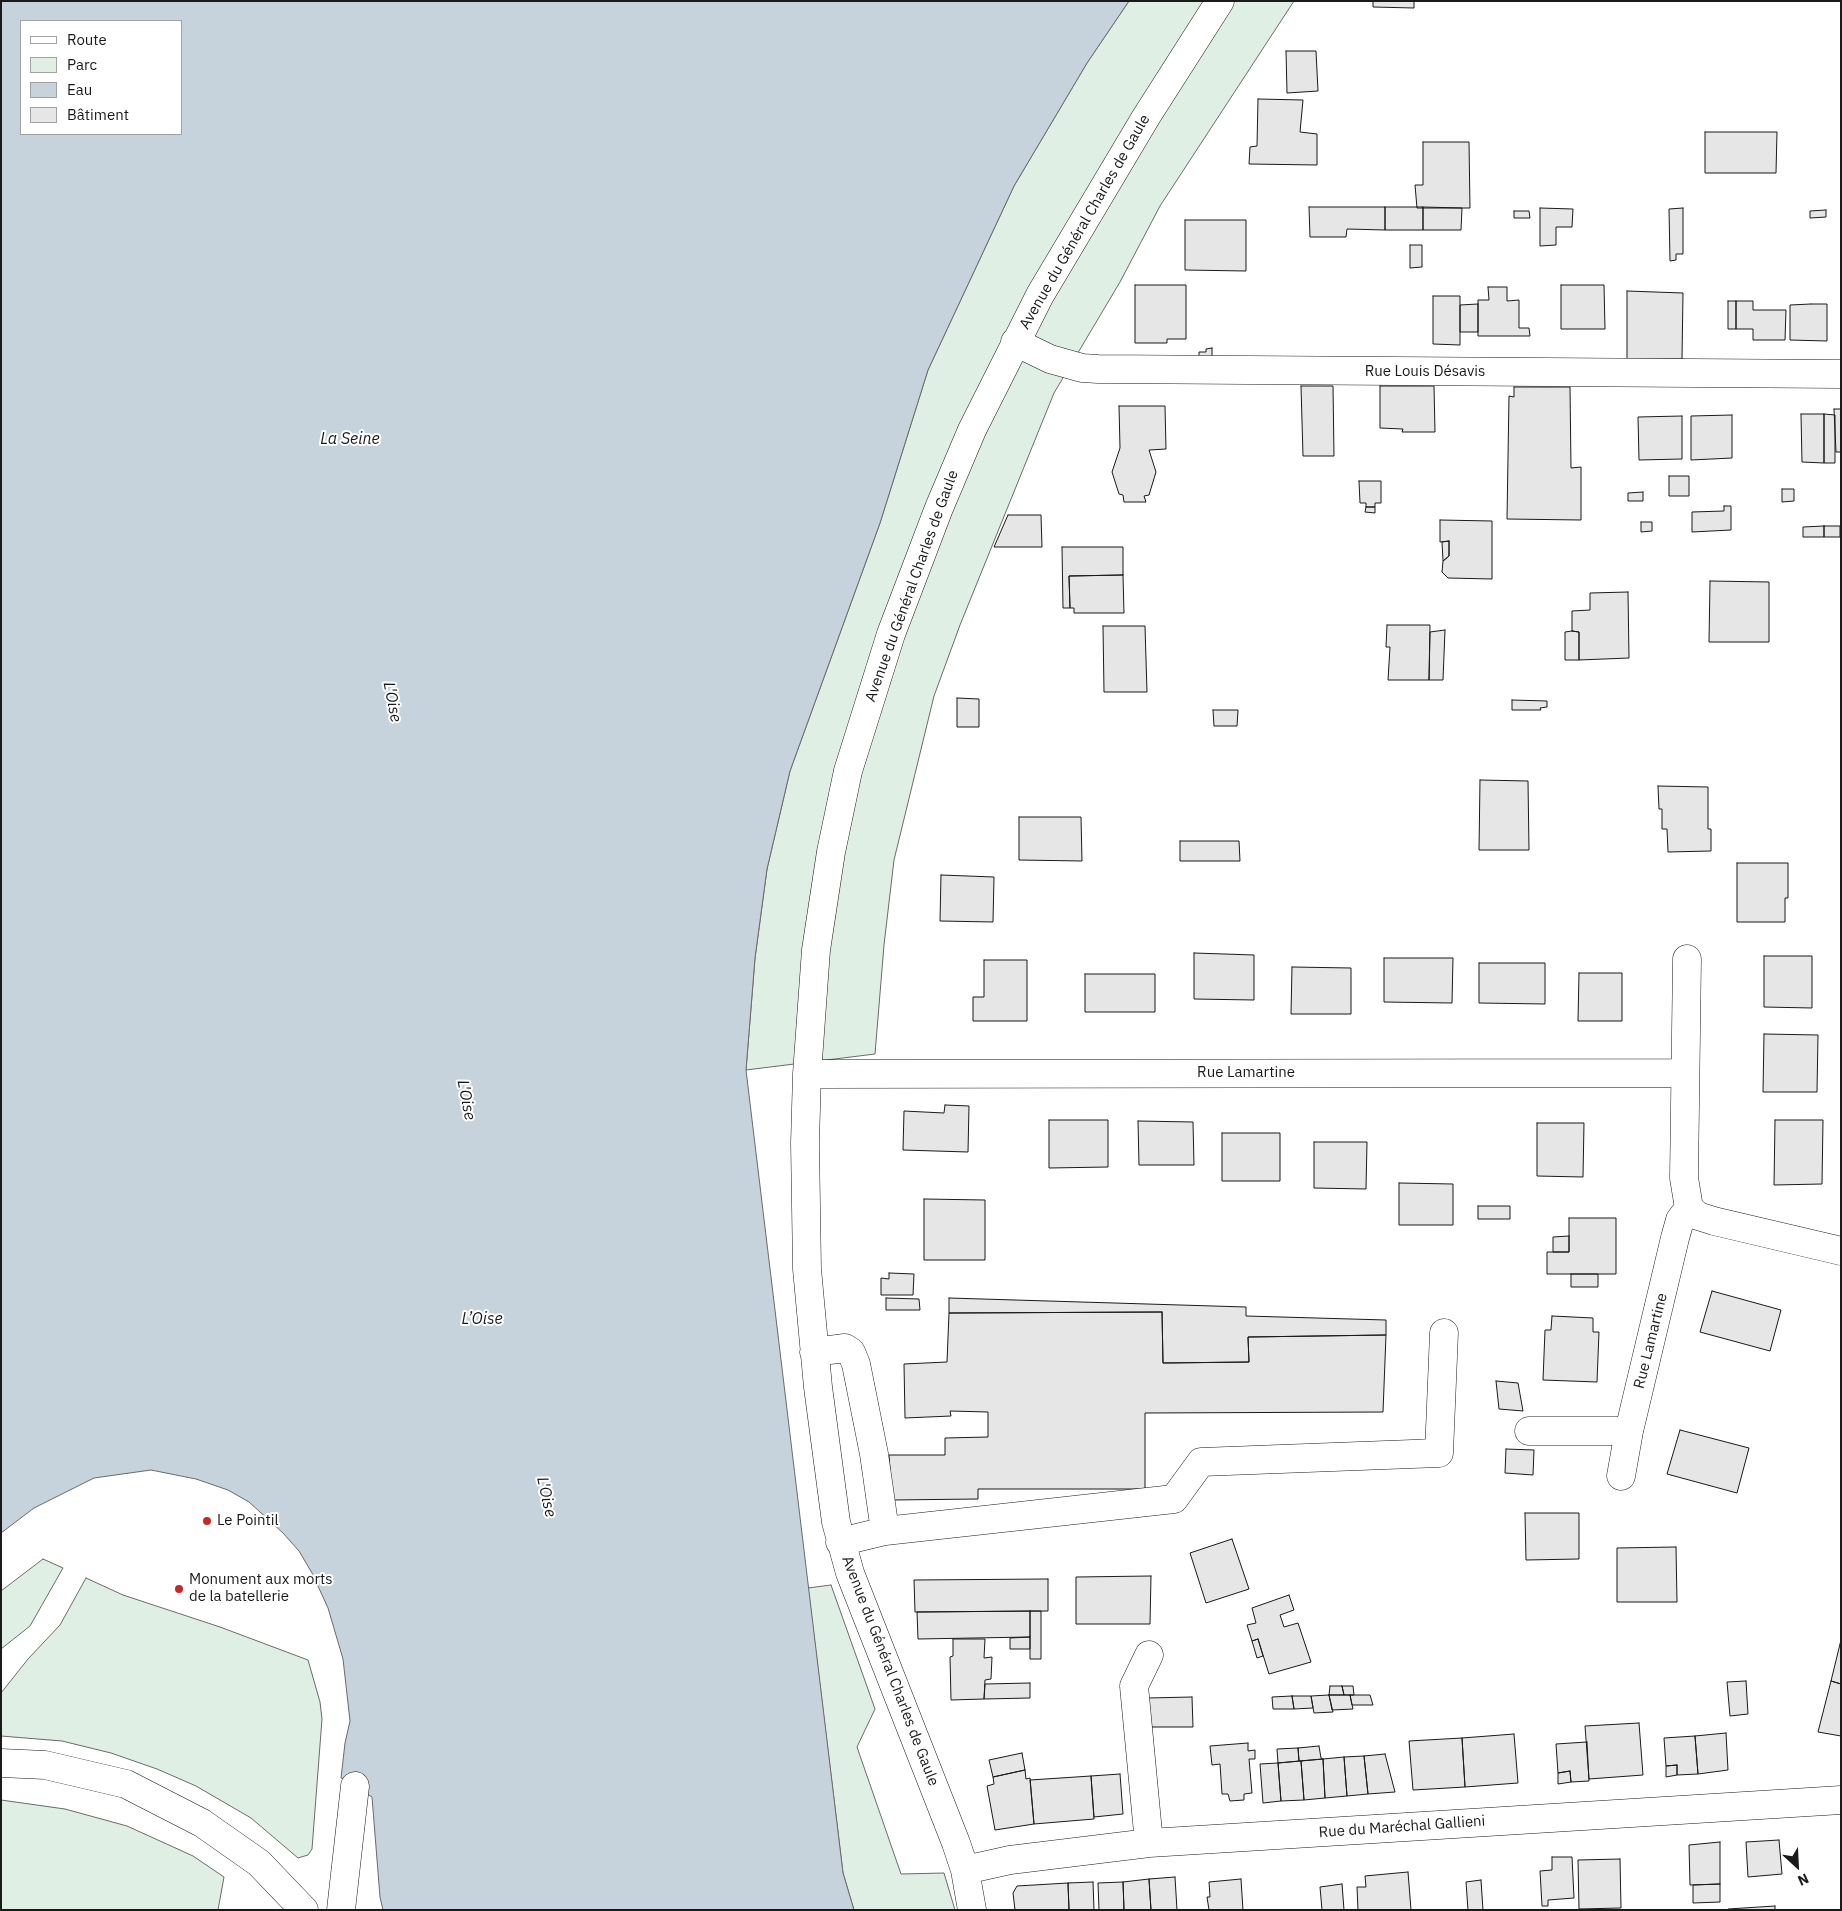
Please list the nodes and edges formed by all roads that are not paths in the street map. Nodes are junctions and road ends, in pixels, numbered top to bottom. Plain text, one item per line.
1 (1220, 1) edge
2 (1015, 342) junction
3 (1841, 374) edge
4 (1687, 959) dead end
5 (1685, 1073) junction
6 (807, 1074) junction
7 (1689, 1208) junction
8 (1841, 1251) edge
9 (1444, 1333) dead end
10 (814, 1352) junction
11 (1529, 1430) dead end
12 (1629, 1431) junction
13 (1620, 1476) dead end
14 (886, 1531) junction
15 (840, 1542) junction
16 (1149, 1655) dead end
17 (1, 1763) edge
18 (355, 1786) dead end
19 (1841, 1800) edge
20 (1149, 1843) junction
21 (965, 1870) junction
22 (304, 1910) edge
23 (341, 1910) edge
24 (972, 1910) edge

1 - 2 street, Avenue du Général Charles de Gaule
2 - 3 street, Rue Louis Désavis
2 - 6 street, Avenue du Général Charles de Gaule
4 - 5 street
5 - 6 street, Rue Lamartine
5 - 7 street
6 - 10 street, Avenue du Général Charles de Gaule
7 - 8 street
7 - 12 street, Rue Lamartine
9 - 14 street
10 - 14 street
10 - 15 street, Avenue du Général Charles de Gaule
11 - 12 street
12 - 13 street, Rue Lamartine
14 - 15 street
15 - 21 street, Avenue du Général Charles de Gaule
16 - 20 street
17 - 22 street
18 - 23 street
19 - 20 street, Rue du Maréchal Gallieni
20 - 21 street, Rue du Maréchal Gallieni
21 - 24 street, Avenue du Général Charles de Gaule

